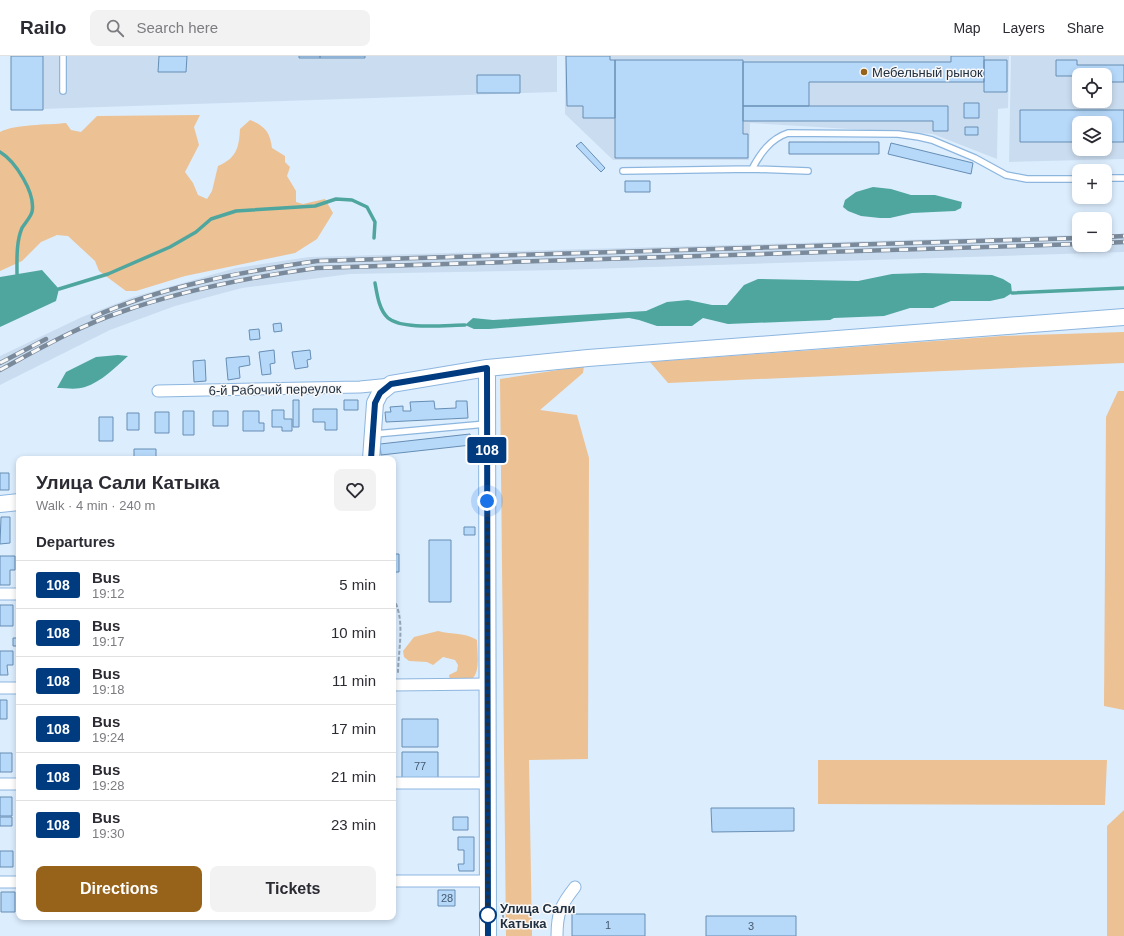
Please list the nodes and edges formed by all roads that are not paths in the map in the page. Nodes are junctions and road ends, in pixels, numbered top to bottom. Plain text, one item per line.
1 (63, 56) edge
2 (63, 91) dead end
3 (752, 169) junction
4 (623, 171) dead end
5 (808, 171) dead end
6 (1112, 178) edge
7 (1124, 178) edge
8 (1072, 179) edge
9 (1124, 317) edge
10 (487, 368) junction
11 (391, 384) junction
12 (158, 391) dead end
13 (487, 424) junction
14 (372, 434) junction
15 (371, 456) edge
16 (16, 502) edge
17 (0, 504) edge
18 (0, 594) edge
19 (16, 594) edge
20 (488, 684) junction
21 (396, 685) edge
22 (0, 688) edge
23 (16, 688) edge
24 (396, 783) edge
25 (488, 783) junction
26 (0, 784) edge
27 (16, 784) edge
28 (396, 881) edge
29 (488, 881) junction
30 (0, 882) edge
31 (16, 882) edge
32 (575, 886) dead end
33 (488, 936) edge
34 (557, 936) edge

1 - 2 lane
3 - 4 lane
3 - 5 lane
3 - 8 lane
6 - 7 lane
9 - 10 main road
10 - 11 main road
10 - 13 main road
11 - 12 street, 6-й Рабочий переулок
11 - 14 main road
13 - 14 lane
13 - 20 main road
14 - 15 main road
16 - 17 main road
18 - 19 street
20 - 21 street
20 - 25 main road
22 - 23 street
24 - 25 street
25 - 29 main road
26 - 27 street
28 - 29 street
29 - 33 main road
30 - 31 street
32 - 34 street

